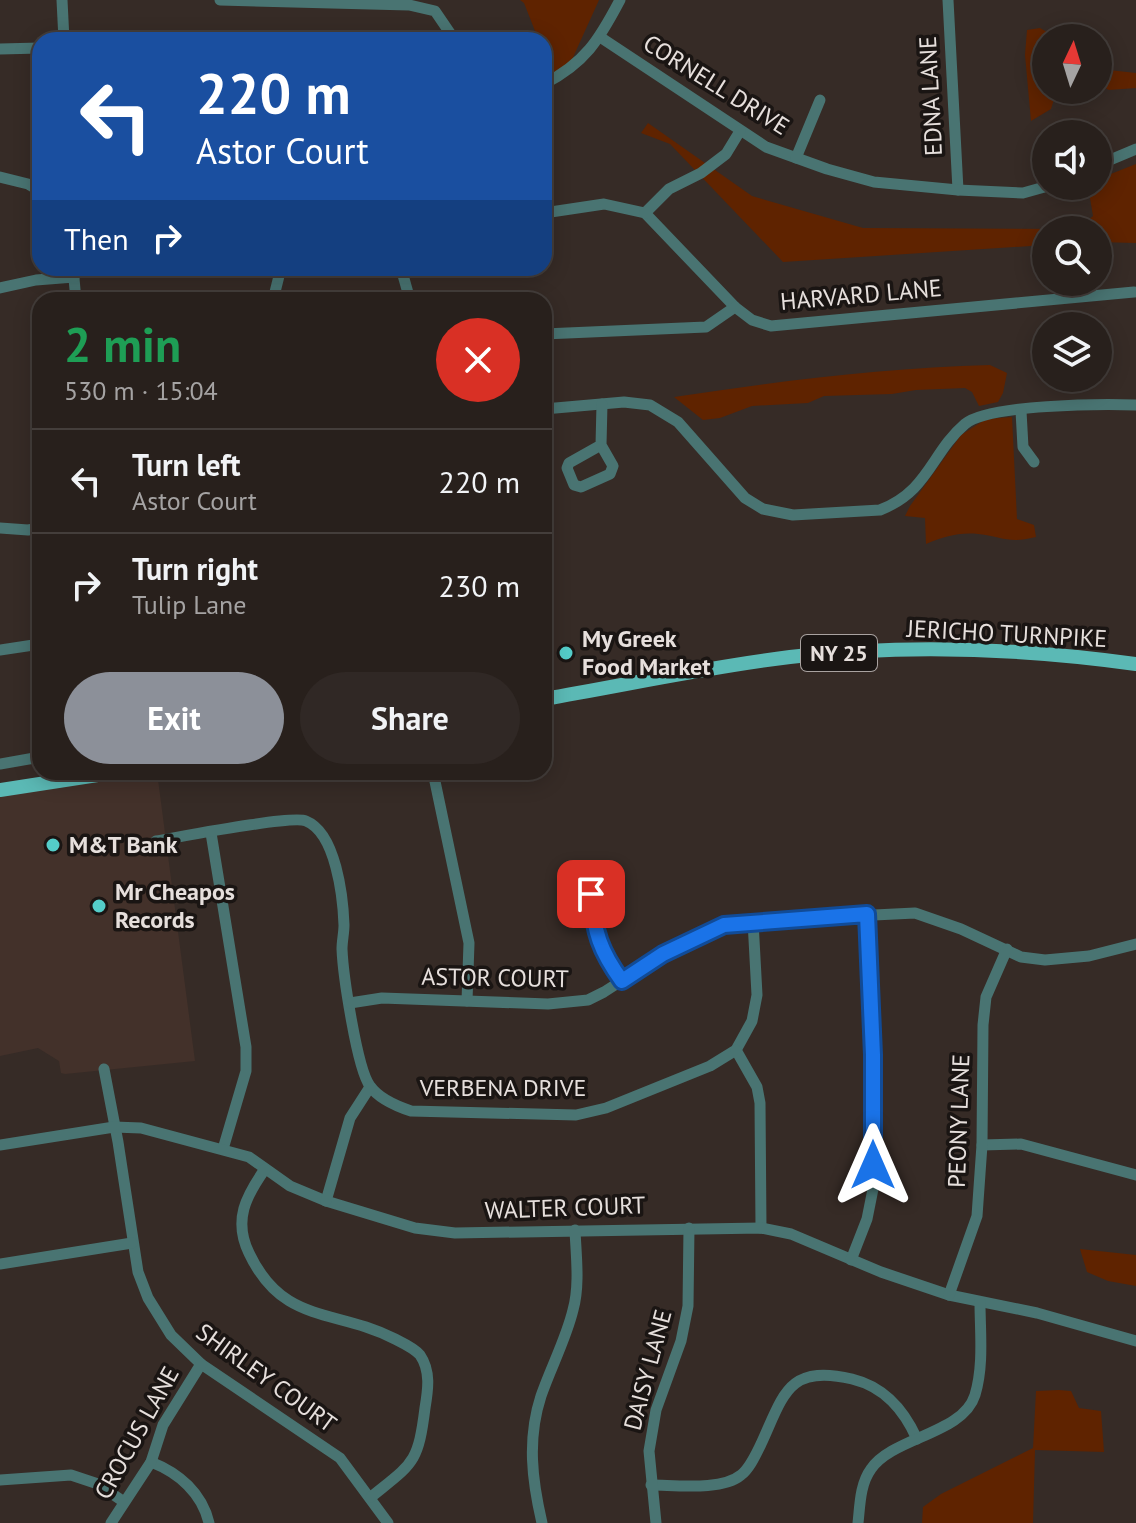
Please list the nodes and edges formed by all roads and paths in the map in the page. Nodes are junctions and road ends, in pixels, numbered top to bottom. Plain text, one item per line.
1 (62, 0) edge
2 (220, 0) edge
3 (620, 0) edge
4 (948, 0) edge
5 (64, 32) edge
6 (449, 32) edge
7 (600, 37) junction
8 (32, 48) edge
9 (0, 49) edge
10 (552, 80) edge
11 (820, 100) dead end
12 (740, 131) junction
13 (1136, 149) edge
14 (796, 158) junction
15 (1112, 159) edge
16 (0, 177) edge
17 (32, 186) edge
18 (958, 190) junction
19 (1032, 190) edge
20 (552, 212) edge
21 (645, 213) junction
22 (55, 276) edge
23 (0, 288) edge
24 (1135, 291) edge
25 (735, 307) junction
26 (552, 334) edge
27 (602, 404) junction
28 (1136, 405) edge
29 (552, 408) edge
30 (1021, 411) junction
31 (601, 445) dead end
32 (1034, 462) dead end
33 (0, 528) edge
34 (32, 529) edge
35 (32, 645) edge
36 (0, 650) edge
37 (1136, 664) edge
38 (552, 698) edge
39 (32, 758) edge
40 (0, 764) edge
41 (65, 780) edge
42 (435, 780) edge
43 (0, 790) edge
44 (211, 833) junction
45 (156, 841) dead end
46 (589, 873) dead end
47 (867, 914) junction
48 (753, 921) junction
49 (1136, 944) edge
50 (1007, 949) junction
51 (622, 981) junction
52 (467, 1001) junction
53 (350, 1003) junction
54 (736, 1050) junction
55 (104, 1069) dead end
56 (370, 1087) junction
57 (114, 1127) junction
58 (0, 1145) edge
59 (982, 1145) junction
60 (223, 1149) junction
61 (265, 1169) junction
62 (1136, 1175) edge
63 (326, 1201) junction
64 (689, 1228) junction
65 (761, 1228) junction
66 (575, 1230) junction
67 (132, 1243) junction
68 (851, 1260) junction
69 (0, 1264) edge
70 (949, 1295) junction
71 (980, 1302) junction
72 (1136, 1341) edge
73 (201, 1364) junction
74 (917, 1439) junction
75 (151, 1462) junction
76 (0, 1480) edge
77 (651, 1485) junction
78 (371, 1497) junction
79 (124, 1502) junction
80 (111, 1523) edge
81 (209, 1523) edge
82 (388, 1523) edge
83 (542, 1523) edge
84 (656, 1523) edge
85 (858, 1523) edge

1 - 5 street
2 - 6 street
3 - 7 street
4 - 18 street, EDNA LANE
7 - 10 street
7 - 12 street, CORNELL DRIVE
8 - 9 street
11 - 14 street
12 - 14 street, CORNELL DRIVE
12 - 21 street
13 - 15 street
14 - 18 street, CORNELL DRIVE
16 - 17 street
18 - 19 street, CORNELL DRIVE
20 - 21 street
21 - 25 street, HARVARD LANE
22 - 23 street
24 - 25 street, HARVARD LANE
25 - 26 street
27 - 29 street
27 - 30 street
27 - 31 street
28 - 30 street
30 - 32 street
33 - 34 street
35 - 36 street
37 - 38 main road, JERICHO TURNPIKE / NY 25
39 - 40 street
41 - 43 main road
42 - 52 street
44 - 45 street
44 - 53 street
44 - 60 street
46 - 51 street
47 - 48 street, ASTOR COURT
47 - 50 street, ASTOR COURT
47 - 68 street
48 - 51 street, ASTOR COURT
48 - 54 street
49 - 50 street, ASTOR COURT
50 - 59 street, PEONY LANE
51 - 52 street, ASTOR COURT
52 - 53 street, ASTOR COURT
53 - 56 street
54 - 56 street, VERBENA DRIVE
54 - 65 street
55 - 57 street, SHIRLEY COURT
56 - 63 street
57 - 58 street, WALTER COURT
57 - 60 street, WALTER COURT
57 - 67 street, SHIRLEY COURT
59 - 62 street
59 - 70 street, PEONY LANE
60 - 61 street, WALTER COURT
61 - 63 street, WALTER COURT
61 - 78 street
63 - 66 street, WALTER COURT
64 - 65 street, WALTER COURT
64 - 66 street, WALTER COURT
64 - 77 street, DAISY LANE
65 - 68 street, WALTER COURT
66 - 83 street
67 - 69 street
67 - 73 street, SHIRLEY COURT
68 - 70 street, WALTER COURT
70 - 71 street, WALTER COURT
71 - 72 street, WALTER COURT
71 - 74 street
73 - 75 street, CROCUS LANE
73 - 78 street, SHIRLEY COURT
74 - 77 street
74 - 85 street
75 - 79 street, CROCUS LANE
75 - 81 street
76 - 79 street
77 - 84 street, DAISY LANE
78 - 82 street, SHIRLEY COURT
79 - 80 street, CROCUS LANE

